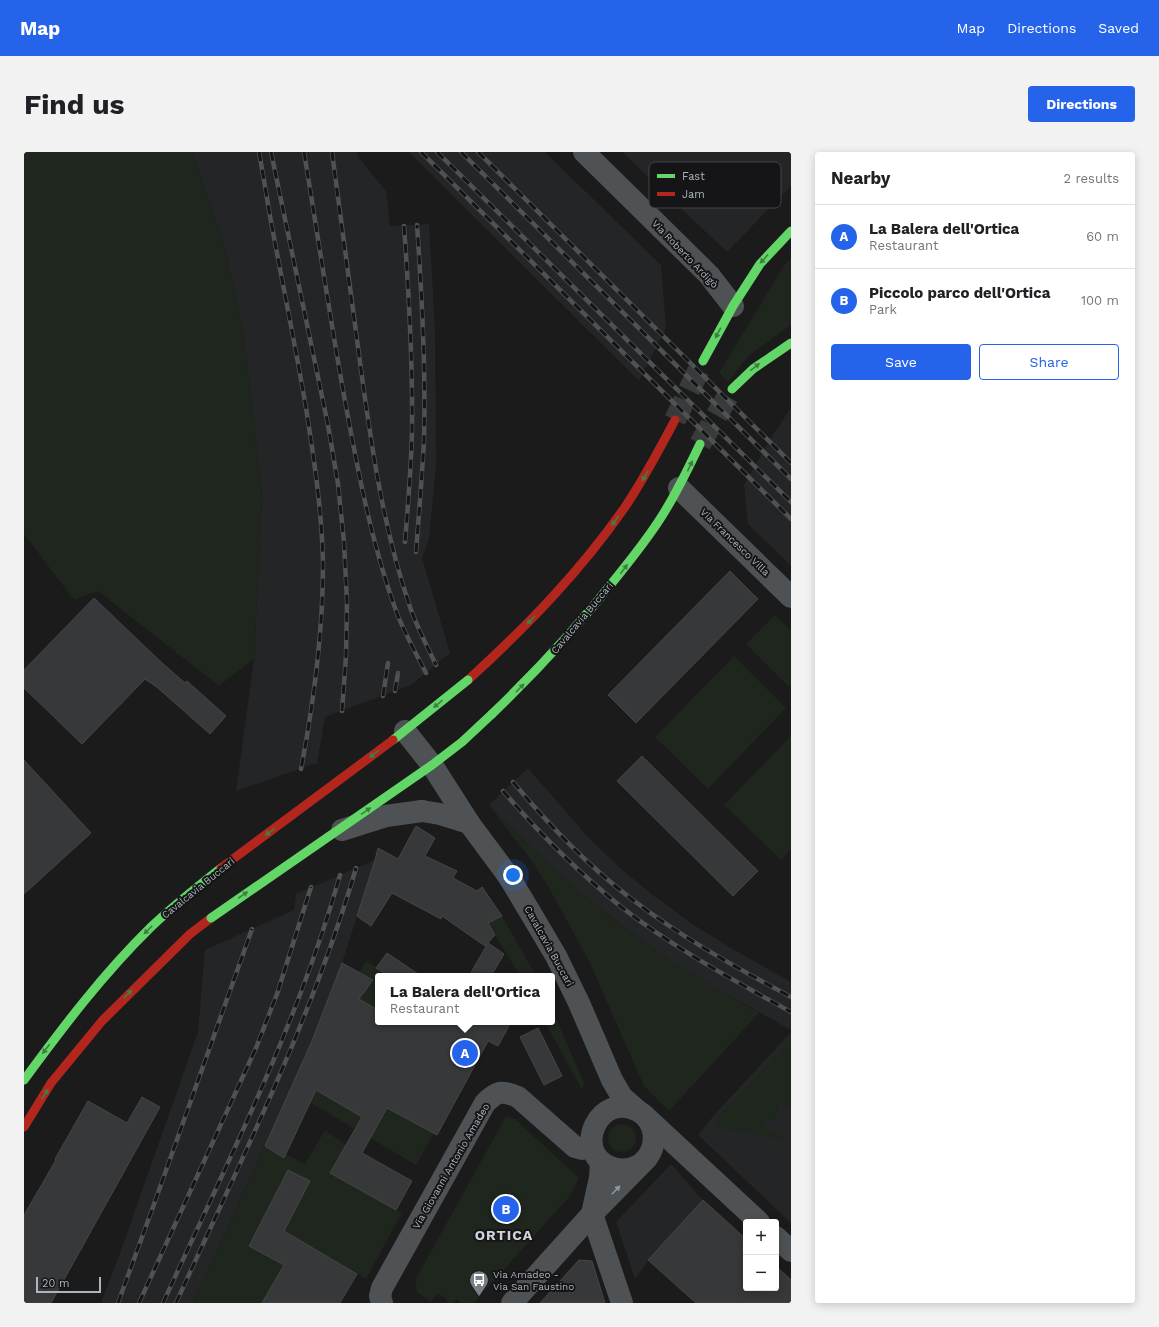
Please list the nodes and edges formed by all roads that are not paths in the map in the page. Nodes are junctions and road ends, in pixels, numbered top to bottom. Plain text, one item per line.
1 (584, 152) edge
2 (791, 231) edge
3 (733, 306) junction
4 (788, 350) edge
5 (704, 361) tunnel mouth
6 (732, 389) tunnel mouth
7 (675, 420) tunnel mouth
8 (700, 444) tunnel mouth
9 (679, 488) junction
10 (791, 597) edge
11 (405, 731) junction
12 (432, 765) junction
13 (469, 823) junction
14 (334, 833) junction
15 (24, 1080) edge
16 (612, 1080) junction
17 (604, 1113) junction
18 (642, 1115) junction
19 (24, 1127) edge
20 (662, 1144) junction
21 (597, 1154) junction
22 (639, 1165) junction
23 (592, 1214) junction
24 (756, 1219) edge
25 (779, 1240) edge
26 (791, 1251) edge
27 (382, 1303) edge
28 (512, 1303) edge
29 (622, 1303) edge

1 - 3 street, Via Roberto Ardigò
2 -> 3 street
3 -> 5 street
6 -> 4 street
7 -> 11 street, Cavalcavia Buccari, bridge
9 -> 8 street, Cavalcavia Buccari
9 - 10 street, Via Francesco Villa
12 -> 9 street, Cavalcavia Buccari, bridge
11 - 12 street, Cavalcavia Buccari
11 -> 15 street, Cavalcavia Buccari, bridge
12 - 13 street, Cavalcavia Buccari
14 -> 12 street, Cavalcavia Buccari, bridge
13 - 14 street, Cavalcavia Buccari, bridge
13 - 16 street, Cavalcavia Buccari
19 -> 14 street, Cavalcavia Buccari, bridge
16 - 17 street
16 - 18 street, Cavalcavia Buccari
17 - 18 street
17 - 21 street
18 - 20 street
20 - 22 street
20 - 24 street
21 - 22 street, Via Giovanni Antonio Amadeo
21 - 23 street
21 - 27 street, Via Giovanni Antonio Amadeo
23 -> 22 street
23 - 28 street
23 - 29 street
25 - 26 street

